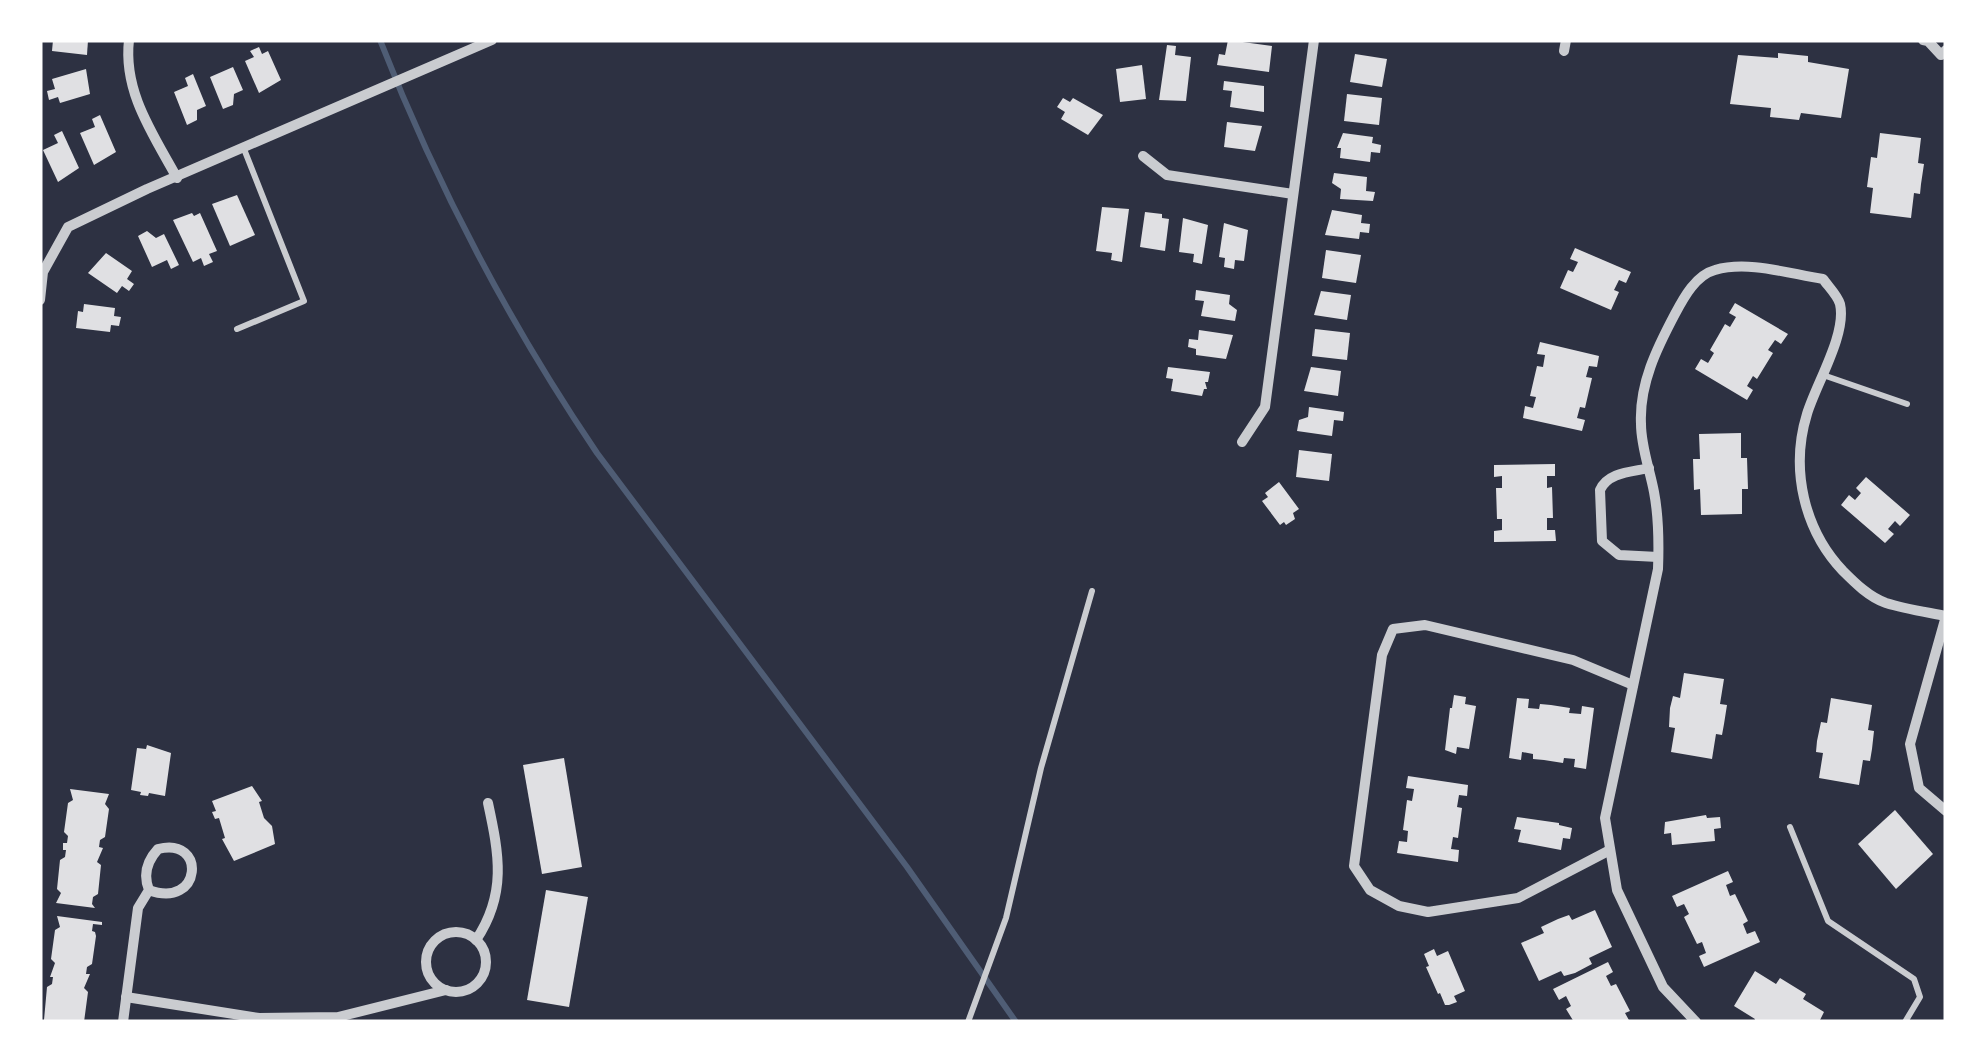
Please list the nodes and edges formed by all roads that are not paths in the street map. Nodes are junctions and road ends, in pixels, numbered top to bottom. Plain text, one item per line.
1 (129, 40) edge
2 (492, 40) edge
3 (1314, 40) edge
4 (1923, 40) edge
5 (1944, 55) edge
6 (244, 149) junction
7 (1143, 156) dead end
8 (177, 178) junction
9 (1293, 194) junction
10 (40, 300) edge
11 (237, 329) dead end
12 (1822, 374) junction
13 (1907, 404) dead end
14 (1242, 442) dead end
15 (1649, 468) junction
16 (1658, 557) junction
17 (1092, 591) dead end
18 (1946, 616) edge
19 (1633, 686) junction
20 (488, 802) dead end
21 (1946, 811) edge
22 (1790, 828) dead end
23 (1610, 850) junction
24 (149, 890) junction
25 (476, 940) junction
26 (446, 990) junction
27 (126, 998) junction
28 (123, 1022) edge
29 (968, 1022) edge
30 (1696, 1022) edge
31 (1905, 1022) edge

1 - 8 street
2 - 6 street
3 - 9 street
4 - 5 street
6 - 8 street
6 - 11 lane
7 - 9 street
8 - 10 street
9 - 14 street
12 - 13 lane
12 - 15 street
12 - 18 street
15 - 16 street
15 - 16 street
16 - 19 street
17 - 29 lane
18 - 21 street
19 - 23 street
19 - 23 street
20 - 25 street
22 - 31 lane
23 - 30 street
24 - 24 street
24 - 27 street
25 - 26 street
25 - 26 street
26 - 27 street
27 - 28 street

